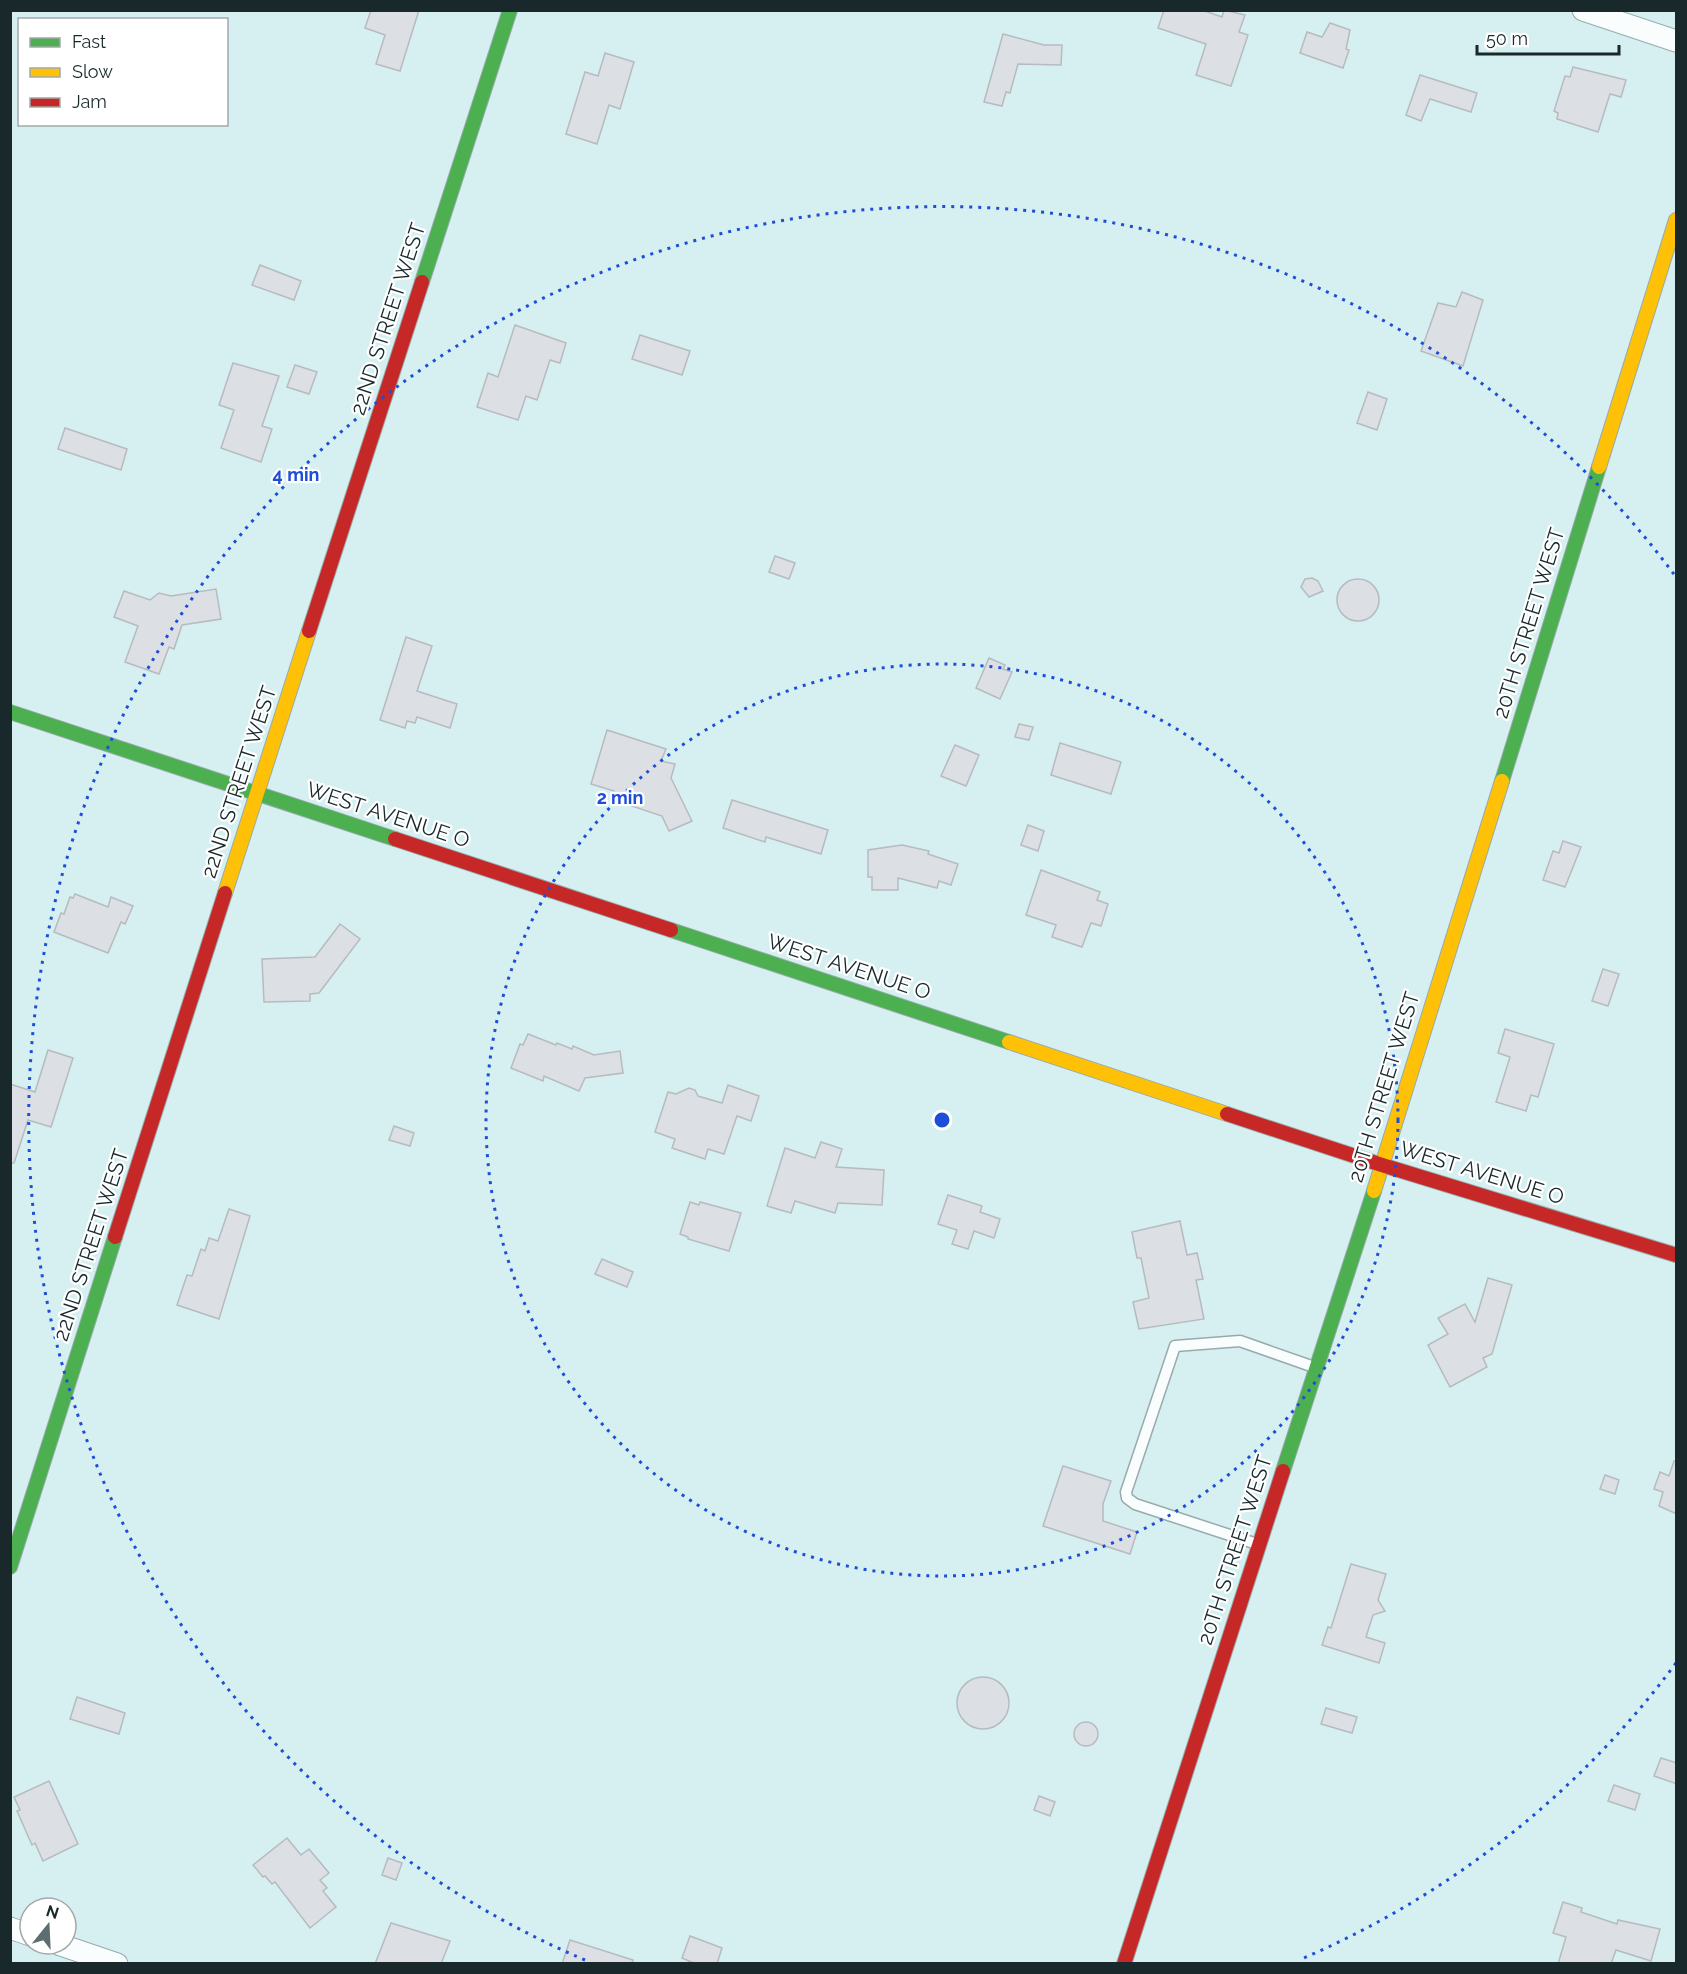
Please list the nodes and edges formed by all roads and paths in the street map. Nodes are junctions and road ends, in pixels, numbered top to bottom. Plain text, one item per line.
1 (510, 10) edge
2 (1583, 10) edge
3 (1677, 41) edge
4 (1677, 220) edge
5 (10, 712) edge
6 (256, 794) junction
7 (1382, 1165) junction
8 (1677, 1255) edge
9 (1317, 1368) junction
10 (1260, 1545) junction
11 (10, 1567) edge
12 (78, 1951) edge
13 (117, 1964) edge
14 (1124, 1964) edge

1 - 6 street, 22ND STREET WEST
2 - 3 street
4 - 7 street, 20TH STREET WEST
5 - 6 street, WEST AVENUE O
6 - 7 street, WEST AVENUE O
6 - 11 street, 22ND STREET WEST
7 - 8 street, WEST AVENUE O
7 - 9 street, 20TH STREET WEST
9 - 10 street, 20TH STREET WEST
9 - 10 lane
10 - 14 street, 20TH STREET WEST
12 - 13 street

